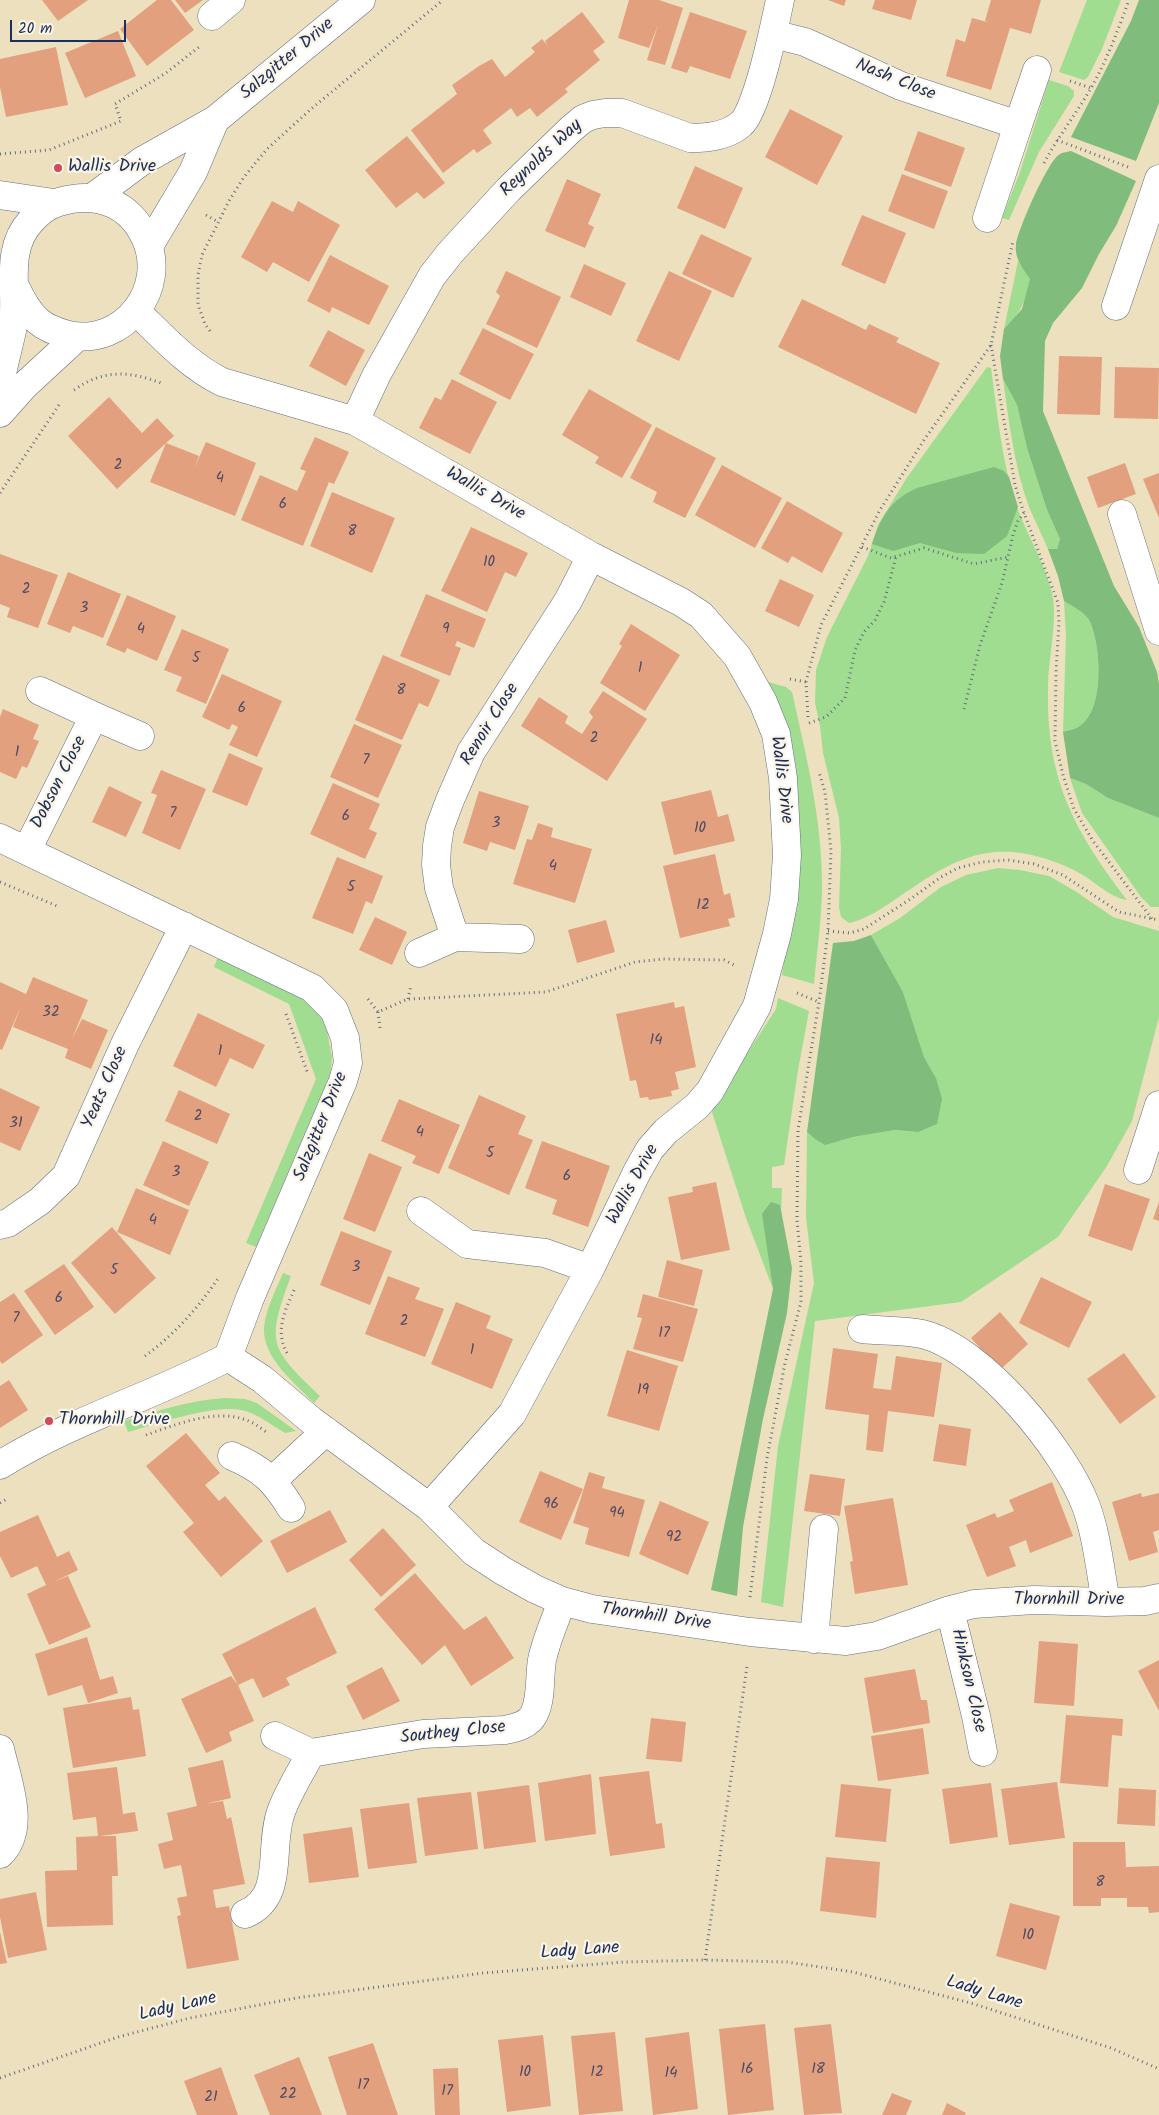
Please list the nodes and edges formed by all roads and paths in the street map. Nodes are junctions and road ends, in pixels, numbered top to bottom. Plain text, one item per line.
1 (361, 0) edge
2 (443, 0) edge
3 (780, 0) edge
4 (1129, 0) edge
5 (221, 8) edge
6 (773, 34) junction
7 (1037, 70) dead end
8 (215, 120) junction
9 (1018, 125) junction
10 (1057, 140) junction
11 (0, 154) edge
12 (1040, 170) dead end
13 (1159, 179) edge
14 (0, 195) edge
15 (92, 198) junction
16 (54, 203) junction
17 (986, 218) dead end
18 (1013, 238) dead end
19 (149, 246) junction
20 (10, 267) edge
21 (1116, 306) dead end
22 (137, 312) junction
23 (77, 336) junction
24 (991, 345) junction
25 (194, 365) junction
26 (0, 385) edge
27 (68, 394) dead end
28 (62, 401) dead end
29 (0, 413) edge
30 (355, 421) junction
31 (0, 493) edge
32 (1024, 513) junction
33 (1122, 514) dead end
34 (862, 547) junction
35 (591, 556) junction
36 (896, 557) junction
37 (1008, 557) junction
38 (1159, 631) edge
39 (40, 690) dead end
40 (964, 709) dead end
41 (94, 716) junction
42 (809, 723) junction
43 (810, 732) dead end
44 (140, 736) dead end
45 (817, 766) dead end
46 (0, 838) edge
47 (27, 850) junction
48 (0, 882) edge
49 (6, 884) dead end
50 (1152, 919) junction
51 (1159, 920) edge
52 (184, 926) junction
53 (828, 931) junction
54 (455, 937) junction
55 (520, 939) dead end
56 (419, 953) dead end
57 (285, 1012) dead end
58 (310, 1079) dead end
59 (1159, 1105) edge
60 (1138, 1170) dead end
61 (421, 1211) dead end
62 (0, 1225) edge
63 (590, 1269) junction
64 (222, 1274) dead end
65 (296, 1283) dead end
66 (862, 1329) dead end
67 (228, 1357) junction
68 (142, 1358) dead end
69 (290, 1358) dead end
70 (326, 1431) junction
71 (144, 1436) dead end
72 (272, 1436) dead end
73 (232, 1456) dead end
74 (0, 1465) edge
75 (272, 1481) junction
76 (15, 1495) dead end
77 (0, 1503) edge
78 (429, 1507) junction
79 (291, 1508) dead end
80 (824, 1529) dead end
81 (1159, 1598) edge
82 (562, 1601) junction
83 (1106, 1602) junction
84 (950, 1610) junction
85 (750, 1632) junction
86 (814, 1639) junction
87 (274, 1736) dead end
88 (0, 1749) edge
89 (983, 1752) dead end
90 (311, 1754) junction
91 (0, 1854) edge
92 (245, 1914) dead end
93 (705, 1960) junction
94 (1159, 2069) edge
95 (0, 2078) edge

1 - 8 street, Salzgitter Drive
2 - 25 path
3 - 6 street, Reynolds Way
4 - 10 path
5 - 11 path
6 - 9 street, Nash Close
6 - 30 street, Reynolds Way
7 - 9 street
8 - 15 street, Salzgitter Drive
8 - 19 street, Salzgitter Drive
9 - 17 street
10 - 12 path
10 - 13 path
13 - 21 street
14 - 16 street
15 - 16 street
15 - 19 street
16 - 20 street
18 - 24 path
19 - 22 street
20 - 23 street
20 - 26 street
22 - 23 street
22 - 25 street, Wallis Drive
23 - 29 street
24 - 32 path
24 - 34 path
25 - 27 path
25 - 30 street, Wallis Drive
28 - 31 path
30 - 35 street, Wallis Drive
32 - 37 path
32 - 50 path
33 - 38 street
34 - 36 path
34 - 42 path
35 - 54 street, Renoir Close
35 - 63 street, Wallis Drive
36 - 37 path
36 - 42 path
37 - 40 path
39 - 41 street, Dobson Close
41 - 44 street, Dobson Close
41 - 47 street, Dobson Close
42 - 43 path
45 - 53 path
46 - 47 street, Salzgitter Drive
47 - 52 street, Salzgitter Drive
48 - 49 path
50 - 51 path
50 - 53 path
52 - 62 street, Yeats Close
52 - 67 street, Salzgitter Drive
53 - 85 path
54 - 55 street
54 - 56 street
57 - 58 path
59 - 60 street
61 - 63 street
63 - 78 street, Wallis Drive
64 - 68 path
65 - 69 path
66 - 83 street
67 - 70 street, Thornhill Drive
67 - 74 street
70 - 75 street
70 - 78 street, Thornhill Drive
71 - 72 path
73 - 75 street
75 - 79 street
76 - 77 path
78 - 82 street, Thornhill Drive
80 - 86 street
81 - 83 street, Thornhill Drive
82 - 85 street, Thornhill Drive
82 - 90 street, Southey Close
83 - 84 street, Thornhill Drive
84 - 86 street, Thornhill Drive
84 - 89 street, Hinkson Close
85 - 86 street, Thornhill Drive
85 - 93 path
87 - 90 street
88 - 91 street
90 - 92 street
93 - 94 path, Lady Lane
93 - 95 path, Lady Lane

